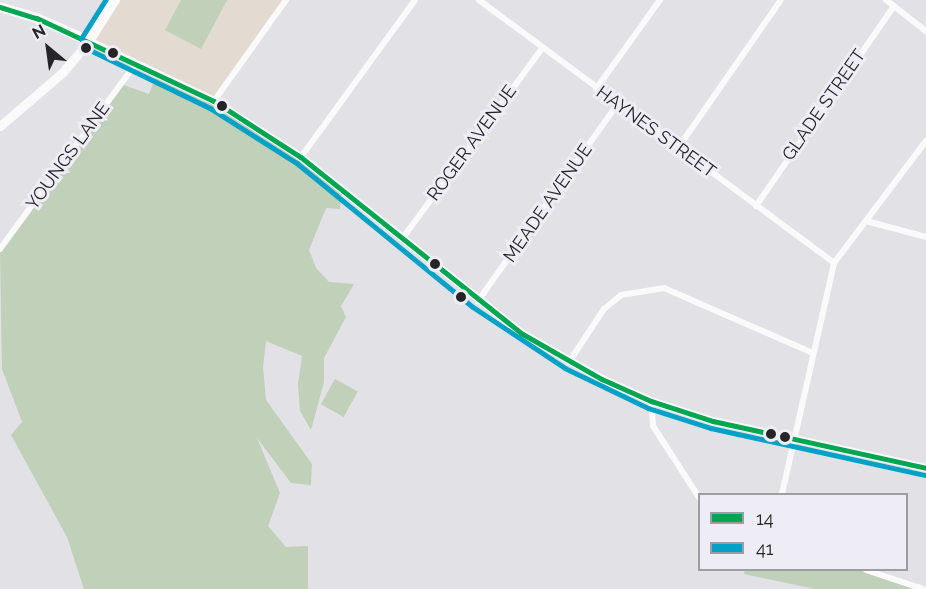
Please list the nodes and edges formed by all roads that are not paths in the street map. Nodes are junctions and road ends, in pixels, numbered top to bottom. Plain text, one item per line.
1 (115, 0) edge
2 (286, 0) edge
3 (415, 0) edge
4 (479, 0) edge
5 (660, 0) edge
6 (781, 0) edge
7 (886, 0) edge
8 (894, 6) junction
9 (0, 7) edge
10 (926, 31) edge
11 (89, 41) junction
12 (543, 47) junction
13 (136, 63) junction
14 (596, 89) junction
15 (214, 100) junction
16 (617, 105) junction
17 (0, 126) edge
18 (926, 141) edge
19 (678, 148) junction
20 (301, 157) junction
21 (756, 206) junction
22 (866, 221) junction
23 (926, 237) edge
24 (402, 239) junction
25 (0, 249) edge
26 (834, 263) junction
27 (478, 301) junction
28 (813, 353) junction
29 (569, 362) junction
30 (651, 401) junction
31 (794, 440) junction
32 (926, 468) edge
33 (782, 493) edge
34 (698, 497) edge
35 (869, 571) edge
36 (923, 589) edge

1 - 11 main road
2 - 15 street
3 - 20 street
4 - 12 street, HAYNES STREET
5 - 14 street
6 - 19 street
7 - 8 street
8 - 10 street
8 - 21 street, GLADE STREET
9 - 11 main road
11 - 13 street
11 - 17 main road
12 - 14 street, HAYNES STREET
12 - 24 street, ROGER AVENUE
13 - 15 street
13 - 25 street, YOUNGS LANE
14 - 16 street, HAYNES STREET
15 - 20 street
16 - 19 street, HAYNES STREET
16 - 27 street, MEADE AVENUE
18 - 22 street
19 - 21 street, HAYNES STREET
20 - 24 street
21 - 26 street, HAYNES STREET
22 - 23 street
22 - 26 street
24 - 27 street
26 - 28 street
27 - 29 street
28 - 29 street
28 - 31 street
29 - 30 street
30 - 31 street
30 - 34 street
31 - 32 street
31 - 33 street
35 - 36 street

